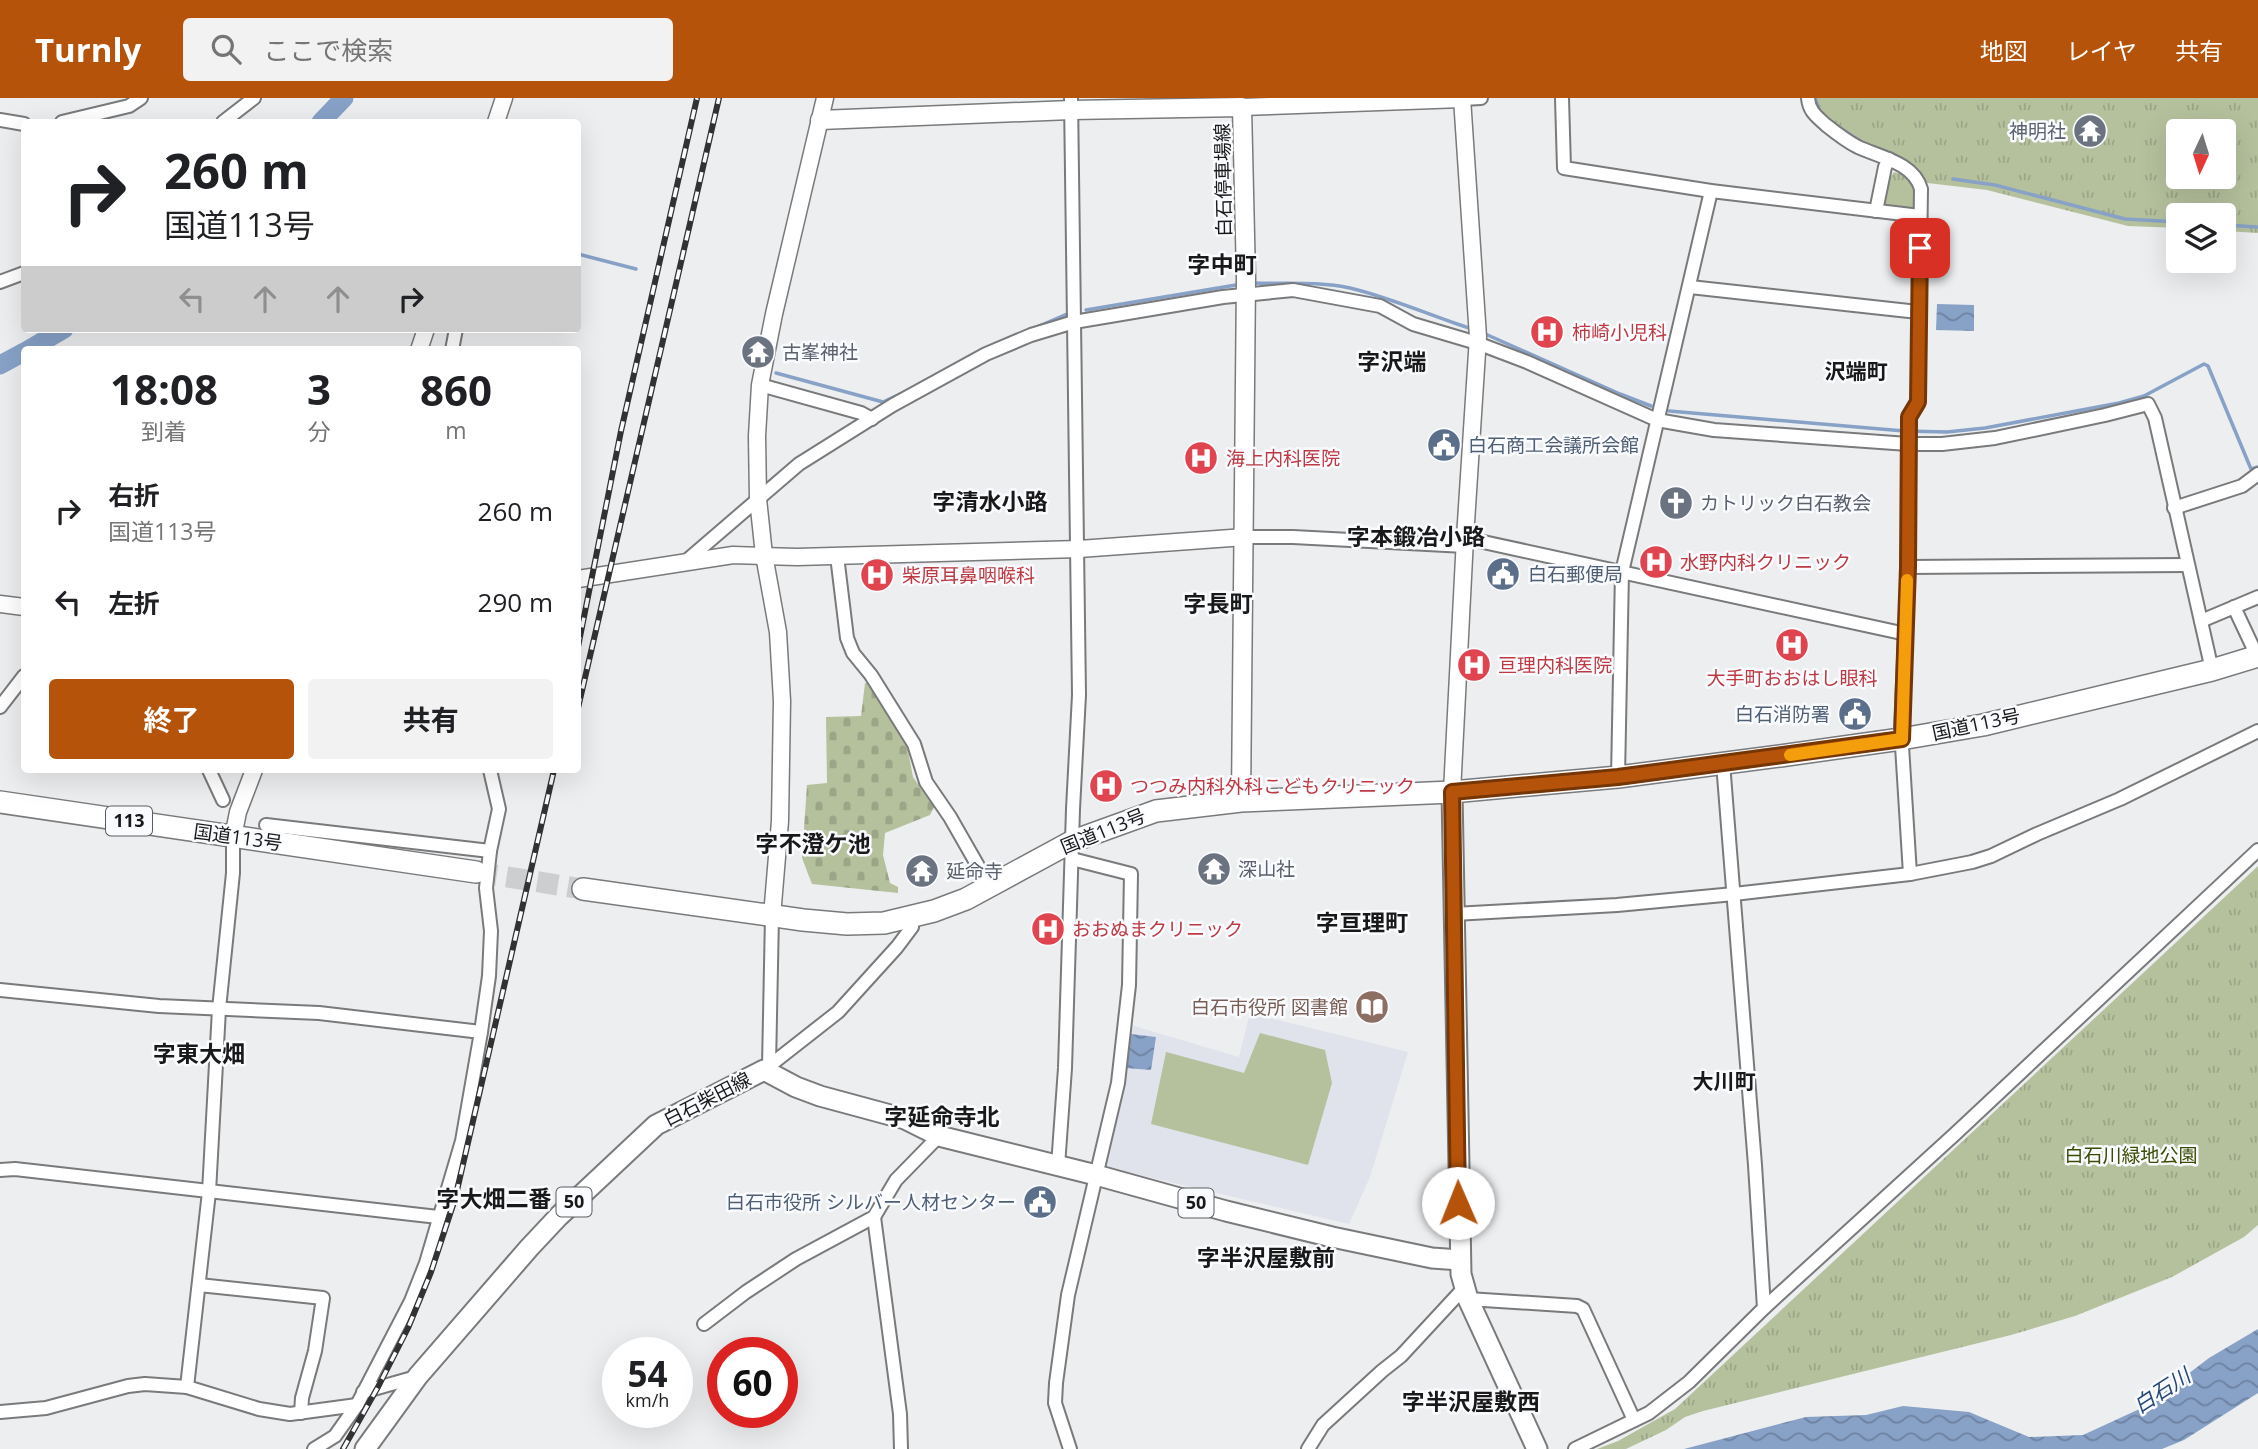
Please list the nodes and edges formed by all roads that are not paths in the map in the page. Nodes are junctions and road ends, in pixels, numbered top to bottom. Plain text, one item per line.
1 (141, 98) edge
2 (254, 98) edge
3 (505, 98) edge
4 (825, 98) edge
5 (1462, 98) edge
6 (1481, 98) edge
7 (1562, 98) edge
8 (1808, 98) edge
9 (1071, 104) edge
10 (1231, 104) edge
11 (75, 119) edge
12 (227, 119) edge
13 (497, 119) edge
14 (0, 120) edge
15 (820, 120) junction
16 (21, 124) edge
17 (1889, 159) junction
18 (1711, 191) junction
19 (1876, 211) junction
20 (1920, 216) junction
21 (21, 274) edge
22 (0, 282) edge
23 (1690, 287) junction
24 (1245, 288) junction
25 (1918, 312) junction
26 (1074, 322) junction
27 (1478, 336) junction
28 (760, 385) junction
29 (872, 419) junction
30 (1657, 420) junction
31 (1908, 443) junction
32 (2258, 474) edge
33 (758, 499) junction
34 (2174, 508) junction
35 (1245, 537) junction
36 (1465, 542) junction
37 (1079, 549) junction
38 (764, 555) junction
39 (837, 556) junction
40 (684, 563) junction
41 (2187, 565) junction
42 (1908, 567) junction
43 (1622, 572) junction
44 (581, 579) edge
45 (2258, 597) edge
46 (0, 604) edge
47 (21, 607) edge
48 (2234, 607) junction
49 (2201, 621) junction
50 (1906, 634) junction
51 (2258, 657) edge
52 (2212, 670) junction
53 (21, 681) edge
54 (0, 707) edge
55 (2258, 732) edge
56 (1902, 739) junction
57 (1723, 763) junction
58 (210, 773) edge
59 (253, 773) edge
60 (491, 773) edge
61 (1618, 777) junction
62 (1452, 792) junction
63 (223, 800) dead end
64 (1241, 801) junction
65 (0, 802) edge
66 (266, 825) dead end
67 (233, 836) junction
68 (1073, 850) junction
69 (2258, 850) edge
70 (490, 851) junction
71 (476, 872) tunnel mouth
72 (1910, 874) junction
73 (990, 887) junction
74 (583, 888) tunnel mouth
75 (1734, 894) junction
76 (1454, 914) junction
77 (772, 916) junction
78 (910, 918) junction
79 (0, 990) edge
80 (219, 1009) junction
81 (481, 1032) junction
82 (767, 1068) junction
83 (939, 1136) junction
84 (1058, 1166) junction
85 (0, 1170) edge
86 (1096, 1175) junction
87 (209, 1192) junction
88 (438, 1217) junction
89 (874, 1217) junction
90 (1460, 1260) junction
91 (199, 1285) junction
92 (1466, 1294) junction
93 (1763, 1308) junction
94 (704, 1324) dead end
95 (418, 1376) junction
96 (187, 1387) junction
97 (363, 1392) junction
98 (357, 1405) junction
99 (0, 1412) edge
100 (301, 1413) junction
101 (1634, 1420) junction
102 (314, 1449) edge
103 (365, 1449) edge
104 (901, 1449) edge
105 (1069, 1449) edge
106 (1308, 1449) edge
107 (1537, 1449) edge
108 (1575, 1449) edge

1 - 11 street
2 - 12 street
3 - 13 street
4 - 15 street
5 - 6 street
5 - 10 street
5 - 27 street
7 - 18 street
8 - 17 street
9 - 10 main road, 白石停車場線
9 - 15 main road, 白石停車場線
9 - 26 street
10 - 24 main road, 白石停車場線
14 - 16 street
15 - 28 street
17 - 19 street
17 - 20 street
18 - 19 street
18 - 23 street
19 - 20 street
20 - 25 street
21 - 22 street
23 - 25 street
23 - 30 street
24 - 26 street
24 - 27 street
24 - 35 main road, 白石停車場線
25 - 31 street
26 - 29 street
26 - 37 street
27 - 30 street
27 - 36 street
28 - 29 street
28 - 33 street
29 - 33 street
30 - 31 street
30 - 43 street
31 - 34 street
31 - 42 street
32 - 34 street
33 - 38 street
33 - 40 street
34 - 41 street
35 - 36 street
35 - 37 street
35 - 64 main road, 白石停車場線
36 - 43 street
36 - 62 street
37 - 39 street
37 - 68 street
38 - 39 street
38 - 40 street
38 - 77 street
39 - 73 street
40 - 44 street
41 - 42 street
41 - 49 street
42 - 50 street
43 - 50 street
43 - 61 street
45 - 48 street
46 - 47 street
48 - 49 street
48 - 51 street
49 - 52 street
50 - 56 street
51 - 52 highway, 国道113号
52 - 56 highway, 国道113号
53 - 54 street
55 - 72 street
56 - 57 highway, 国道113号
56 - 72 street
57 - 61 highway, 国道113号
57 - 75 street
58 - 63 street
59 - 67 street
60 - 70 street
61 - 62 highway, 国道113号
62 - 64 highway, 国道113号
62 - 76 main road
64 - 68 highway, 国道113号
65 - 67 highway, 国道113号 / 113
66 - 70 street
67 - 71 highway, 国道113号 / 113
67 - 80 street
68 - 73 highway, 国道113号
68 - 84 street
68 - 86 street
69 - 93 street
70 - 81 street
72 - 75 street
73 - 78 highway, 国道113号
74 - 77 highway, 国道113号
75 - 76 street
75 - 93 street
76 - 90 main road
77 - 78 highway, 国道113号
77 - 82 street
78 - 82 street
79 - 80 street
80 - 81 street
80 - 87 street
81 - 88 street
82 - 83 main road, 白石柴田線 / 50
82 - 95 main road, 白石柴田線 / 50
83 - 84 main road, 白石柴田線 / 50
83 - 89 street
84 - 86 main road, 白石柴田線 / 50
85 - 87 street
86 - 90 main road, 白石柴田線 / 50
86 - 105 street
87 - 88 street
87 - 91 street
88 - 97 street
89 - 94 street
89 - 104 street
90 - 92 main road
91 - 96 street
91 - 100 street
92 - 101 street
92 - 106 street
92 - 107 main road
93 - 101 street
95 - 97 street
95 - 103 main road, 白石柴田線 / 50
96 - 99 street
96 - 100 street
97 - 98 street
98 - 100 street
98 - 102 street
101 - 108 street

